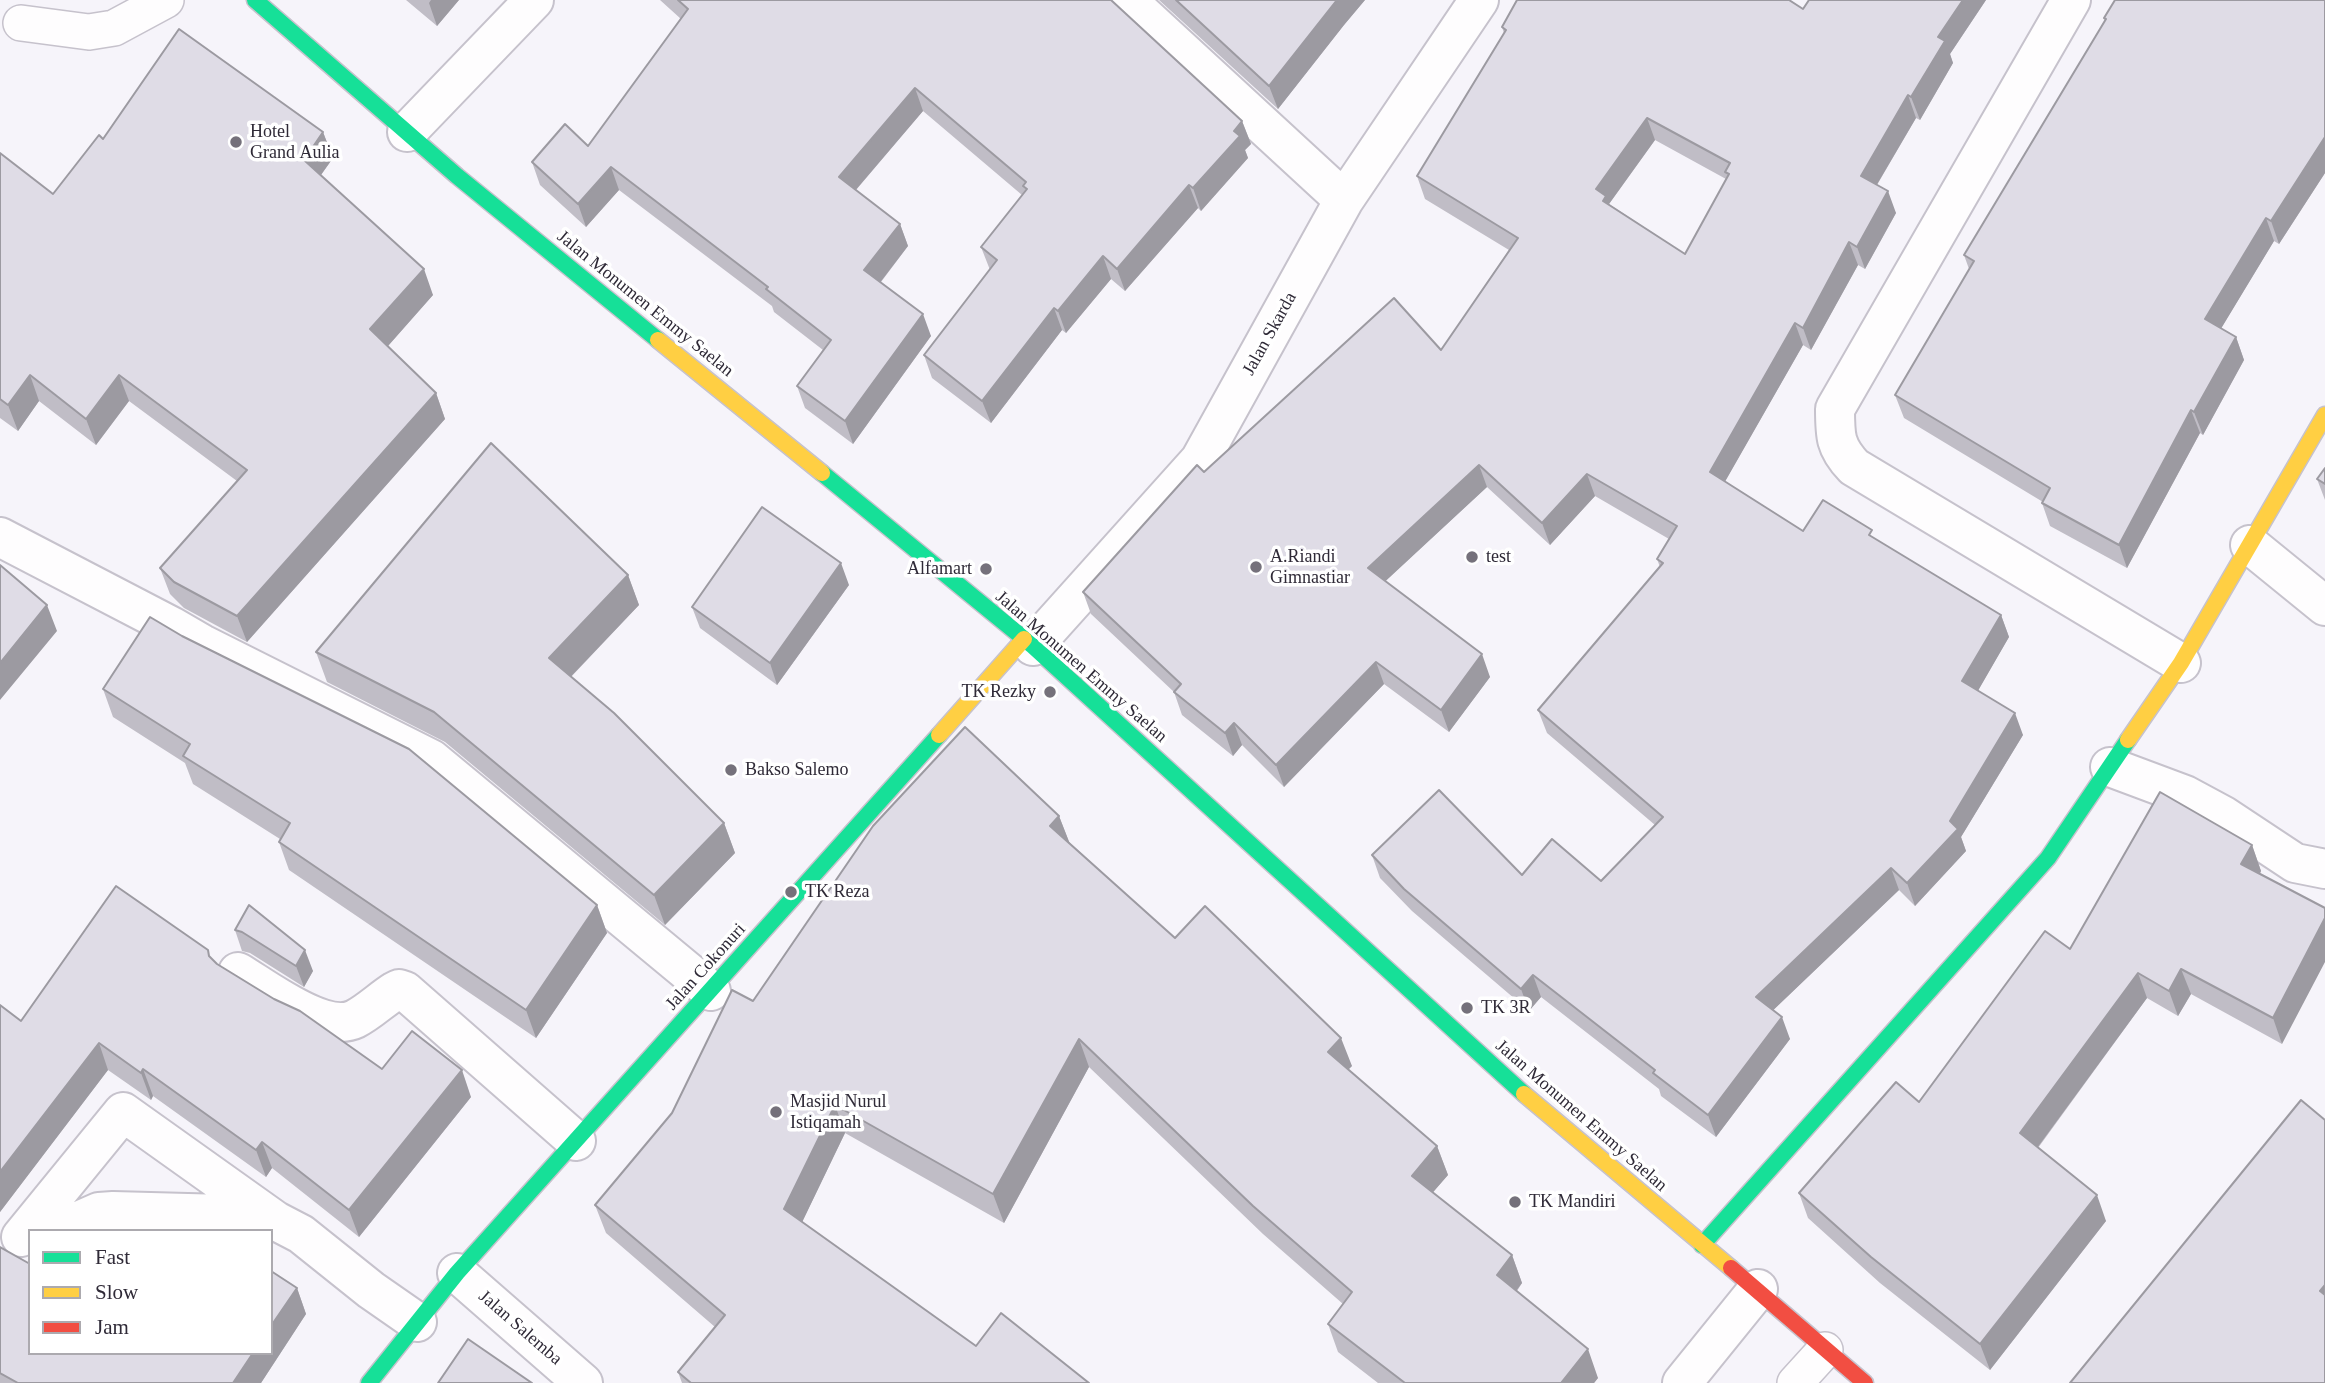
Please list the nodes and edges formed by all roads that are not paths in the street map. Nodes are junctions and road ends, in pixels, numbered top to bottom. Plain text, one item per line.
1 (166, 0) edge
2 (255, 0) edge
3 (534, 0) edge
4 (1127, 0) edge
5 (1479, 0) edge
6 (2071, 0) edge
7 (21, 23) dead end
8 (407, 132) junction
9 (1344, 200) junction
10 (2325, 415) edge
11 (0, 537) edge
12 (2250, 545) junction
13 (2325, 606) edge
14 (1028, 642) junction
15 (2181, 663) junction
16 (2110, 767) junction
17 (2325, 869) edge
18 (238, 972) dead end
19 (711, 991) junction
20 (576, 1141) junction
21 (276, 1221) junction
22 (30, 1229) edge
23 (41, 1229) edge
24 (1702, 1245) junction
25 (457, 1273) junction
26 (1758, 1289) junction
27 (417, 1322) junction
28 (1825, 1350) junction
29 (369, 1383) edge
30 (583, 1383) edge
31 (1682, 1383) edge
32 (1795, 1383) edge
33 (1864, 1383) edge

1 - 7 lane
2 - 8 street, Jalan Monumen Emmy Saelan
3 - 8 street
4 - 9 street
5 - 9 street, Jalan Skarda
6 - 15 street
8 - 14 street, Jalan Monumen Emmy Saelan
9 - 14 street, Jalan Skarda
10 - 12 street
11 - 19 street
12 - 13 street
12 - 15 street
14 - 19 street, Jalan Cokonuri
14 - 24 street, Jalan Monumen Emmy Saelan
15 - 16 street
16 - 17 street
16 - 24 street
18 - 20 street
19 - 20 street, Jalan Cokonuri
20 - 25 street, Jalan Cokonuri
21 - 22 street
21 - 23 street
21 - 27 street
24 - 26 street, Jalan Monumen Emmy Saelan
25 - 27 street, Jalan Cokonuri
25 - 30 street, Jalan Salemba
26 - 28 street, Jalan Monumen Emmy Saelan
26 - 31 street
27 - 29 street, Jalan Cokonuri
28 - 32 lane
28 - 33 street, Jalan Monumen Emmy Saelan

